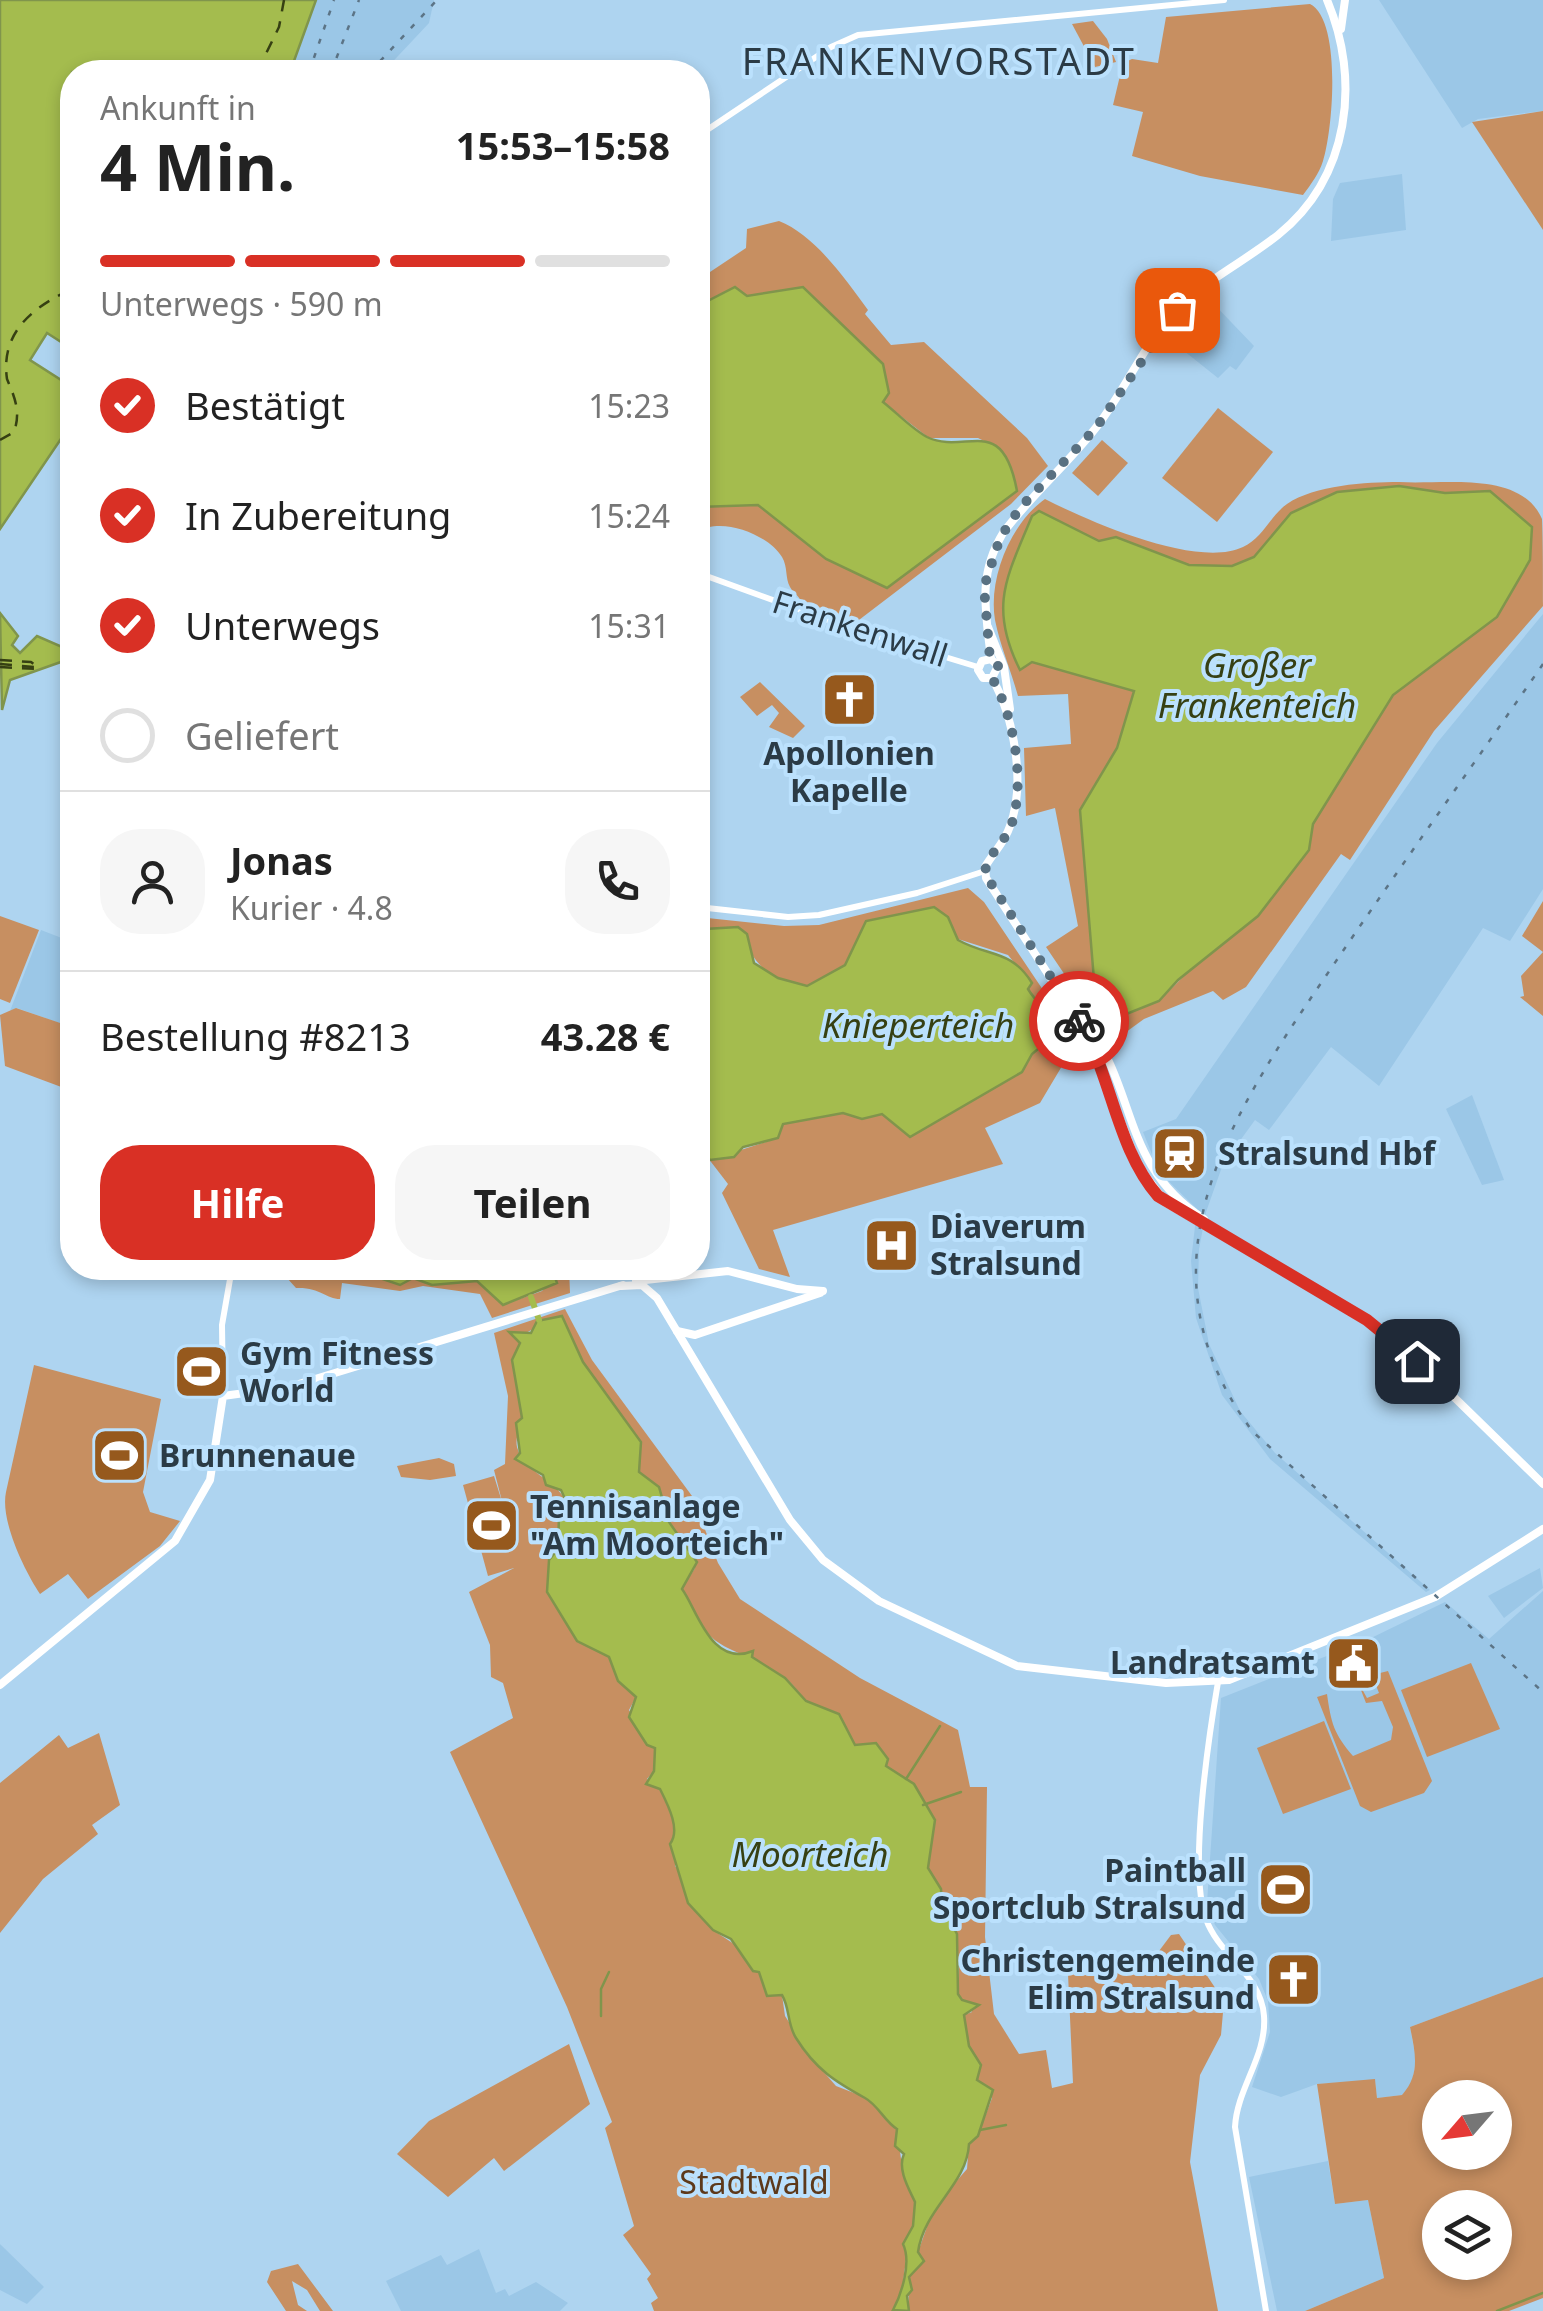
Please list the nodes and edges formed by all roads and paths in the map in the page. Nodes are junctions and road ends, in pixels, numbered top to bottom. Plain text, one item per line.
1 (1224, 0) edge
2 (1318, 0) edge
3 (1327, 0) edge
4 (1345, 0) edge
5 (1340, 34) junction
6 (710, 128) edge
7 (710, 577) edge
8 (986, 623) junction
9 (990, 659) junction
10 (978, 666) junction
11 (992, 678) junction
12 (1010, 718) junction
13 (985, 871) junction
14 (710, 908) edge
15 (710, 1272) edge
16 (230, 1280) edge
17 (658, 1280) edge
18 (661, 1280) edge
19 (776, 1283) junction
20 (621, 1286) junction
21 (657, 1298) junction
22 (777, 1306) junction
23 (669, 1320) junction
24 (695, 1335) junction
25 (691, 1356) junction
26 (223, 1396) junction
27 (1543, 1484) edge
28 (1542, 1531) edge
29 (1218, 1682) junction
30 (0, 1686) edge
31 (1266, 2311) edge

1 - 6 street
2 - 3 main road
3 - 5 main road
4 - 5 main road
5 - 8 main road
7 - 10 street, Frankenwall
8 - 9 main road
8 - 12 main road
9 - 10 main road
9 - 11 main road
10 - 11 main road, Frankenwall
11 - 12 main road, Frankenwall
12 - 13 main road, Frankenwall
13 - 14 street
13 - 27 main road
15 - 19 main road
16 - 26 street
17 - 20 main road
18 - 21 main road
19 - 22 main road
19 - 22 main road
20 - 21 main road
20 - 26 main road
21 - 23 main road
22 - 24 main road
23 - 24 main road
23 - 25 main road
24 - 25 main road
25 - 29 main road
26 - 30 main road
28 - 29 main road
29 - 31 street

